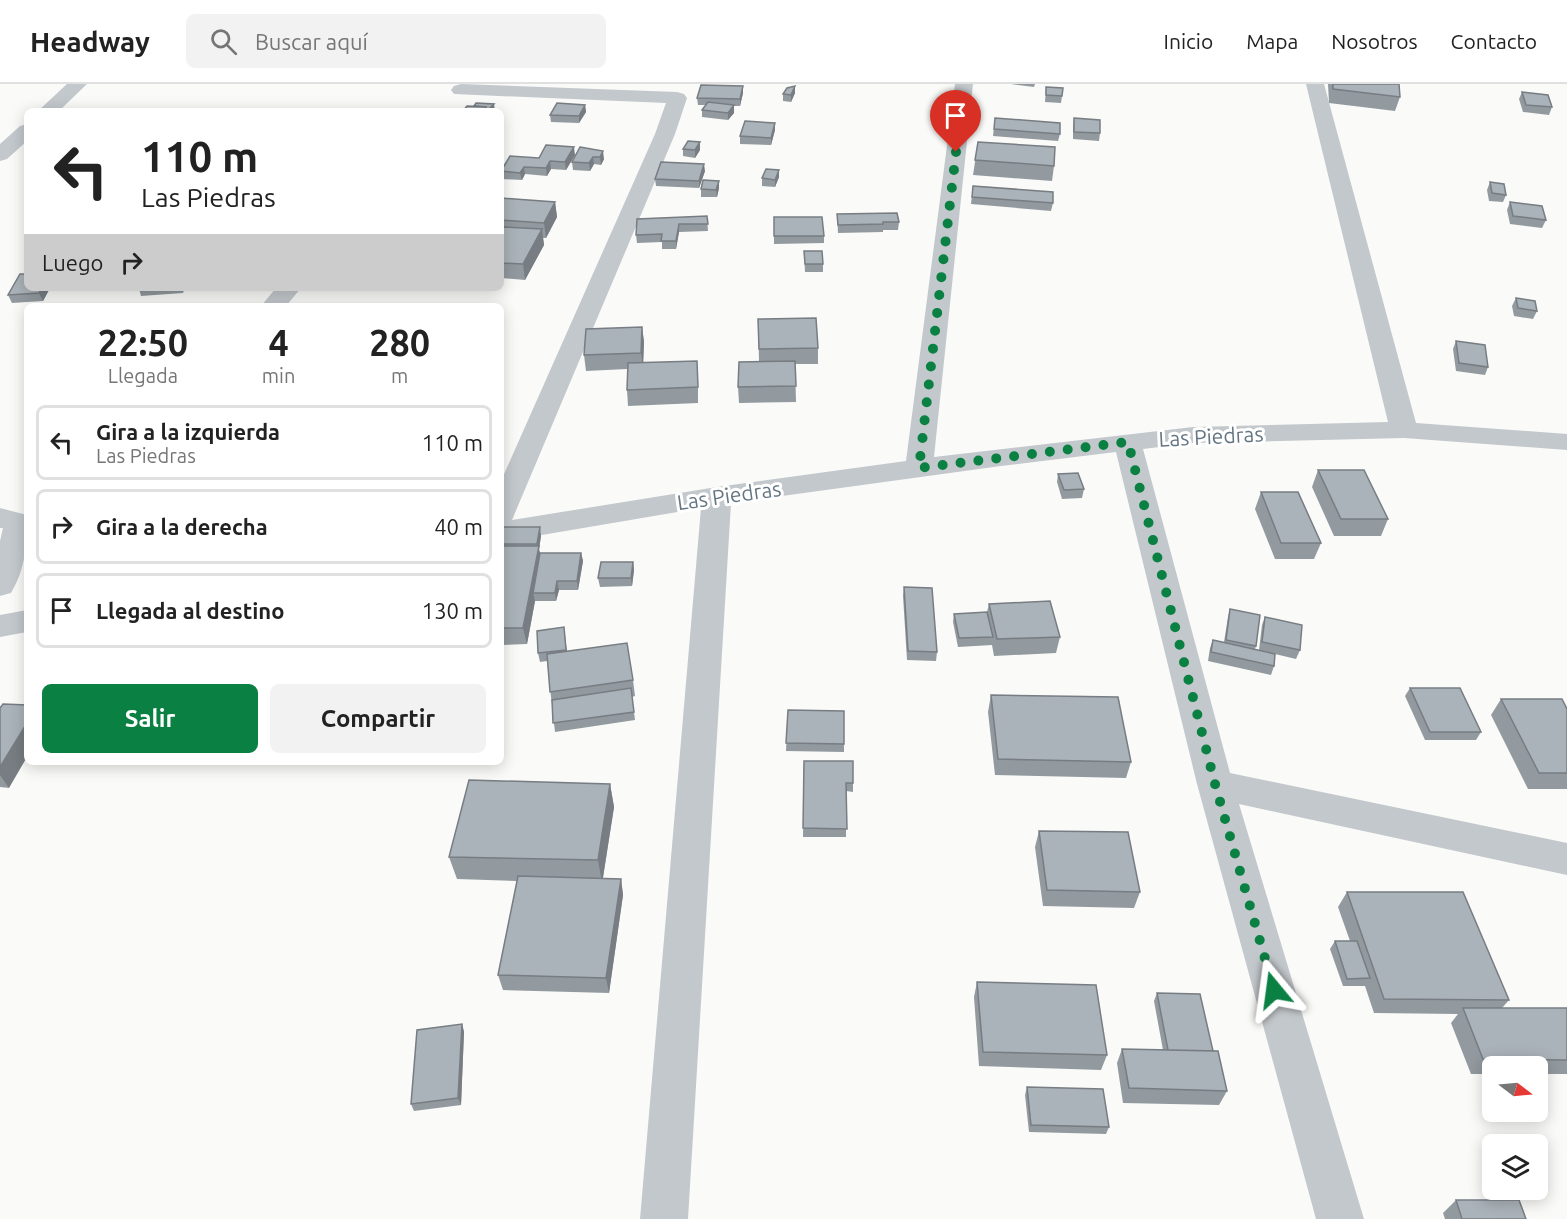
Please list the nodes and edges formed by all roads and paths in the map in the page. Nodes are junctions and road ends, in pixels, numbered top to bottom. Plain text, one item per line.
1 (78, 84) edge
2 (964, 84) edge
3 (1315, 84) edge
4 (680, 91) edge
5 (458, 93) edge
6 (51, 108) edge
7 (24, 133) edge
8 (0, 155) edge
9 (286, 291) edge
10 (276, 303) edge
11 (1404, 430) junction
12 (1128, 442) junction
13 (1567, 442) edge
14 (919, 468) junction
15 (717, 496) junction
16 (504, 507) edge
17 (0, 518) edge
18 (504, 532) edge
19 (0, 585) edge
20 (24, 622) edge
21 (0, 626) edge
22 (1215, 784) junction
23 (1567, 859) edge
24 (664, 1219) edge
25 (1340, 1219) edge

1 - 6 street
2 - 14 street
3 - 11 street
4 - 5 street
4 - 16 street
7 - 8 street
9 - 10 street
11 - 12 street, Las Piedras
11 - 13 street, Las Piedras
12 - 14 street, Las Piedras
12 - 22 street
14 - 15 street, Las Piedras
15 - 18 street, Las Piedras
15 - 24 street
17 - 19 street
20 - 21 street
22 - 23 street
22 - 25 street

